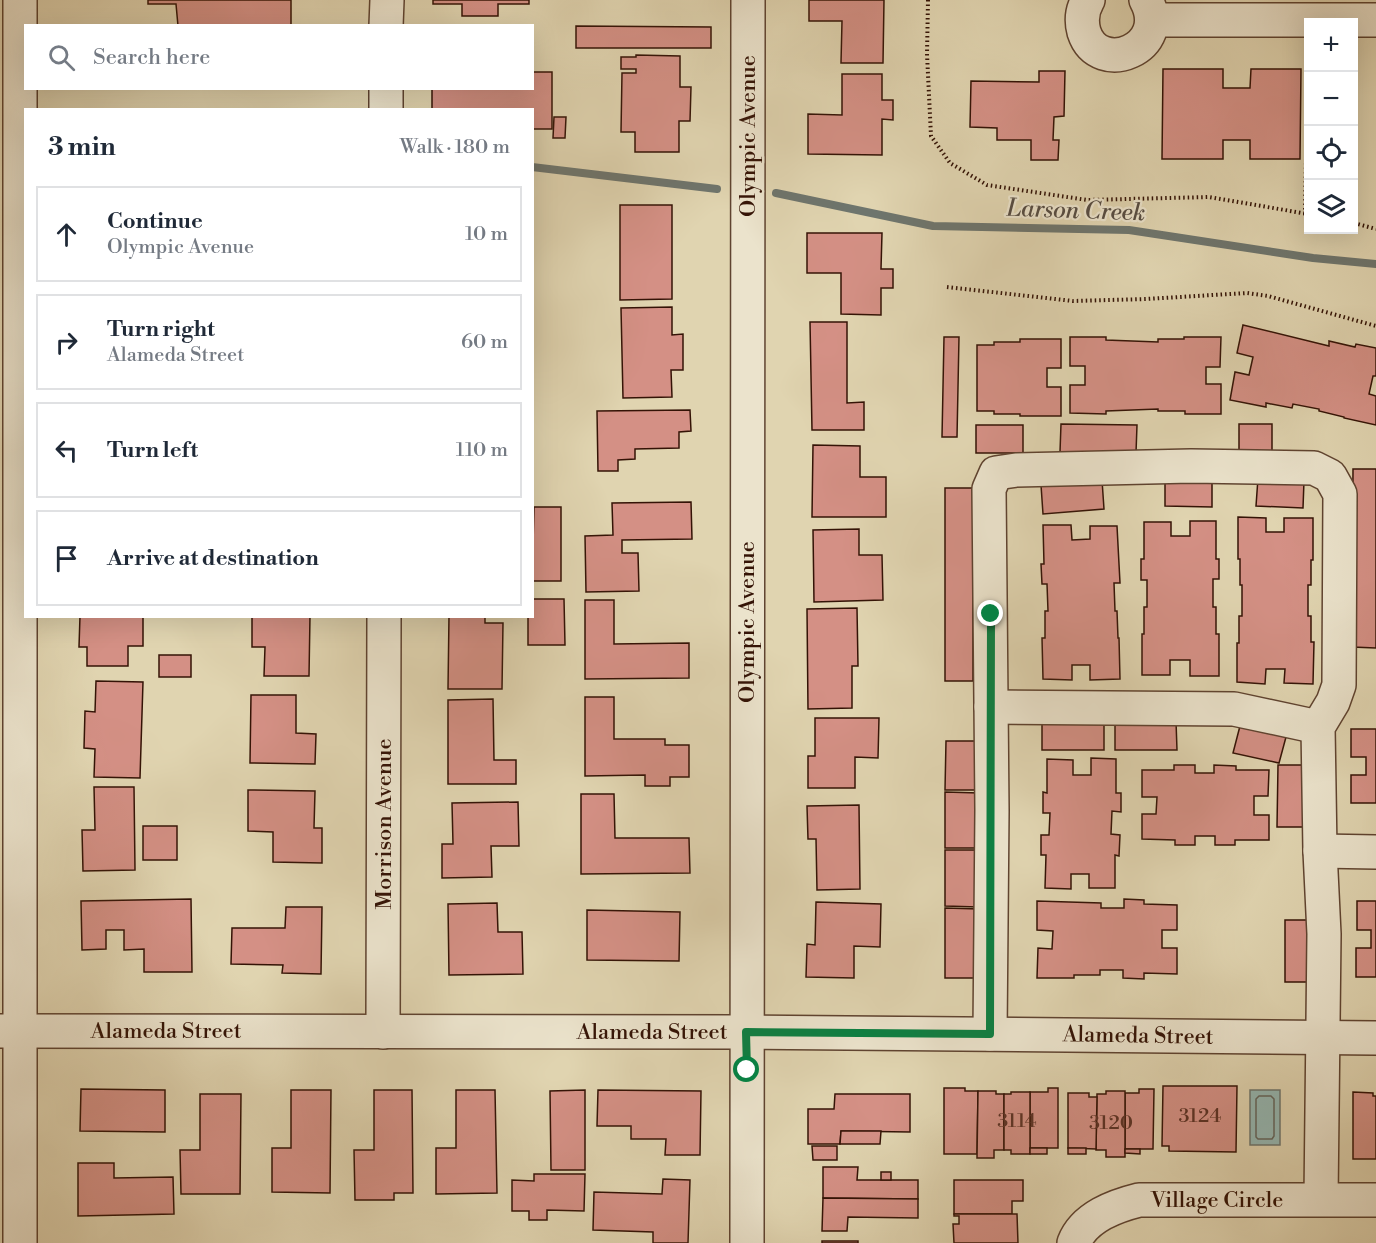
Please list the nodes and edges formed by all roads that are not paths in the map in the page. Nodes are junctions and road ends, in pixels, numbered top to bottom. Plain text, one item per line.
1 (20, 0) edge
2 (387, 0) edge
3 (748, 0) edge
4 (1088, 0) edge
5 (1149, 10) edge
6 (1376, 20) edge
7 (386, 24) edge
8 (386, 90) edge
9 (386, 108) edge
10 (11, 322) edge
11 (384, 618) edge
12 (9, 658) edge
13 (991, 707) junction
14 (1318, 727) junction
15 (1320, 850) junction
16 (1376, 852) edge
17 (10, 1031) edge
18 (383, 1032) junction
19 (746, 1032) junction
20 (990, 1034) junction
21 (1322, 1038) junction
22 (1376, 1038) edge
23 (1321, 1199) junction
24 (1376, 1200) edge
25 (20, 1243) edge
26 (747, 1243) edge
27 (1074, 1243) edge

1 - 10 street
2 - 7 street
3 - 19 street, Olympic Avenue
4 - 5 street
5 - 6 street
8 - 9 street
10 - 12 street
11 - 18 street, Morrison Avenue
12 - 17 street
13 - 14 street
13 - 14 street
13 - 20 street
14 - 15 street
15 - 16 street
15 - 21 street
17 - 18 street, Alameda Street
17 - 25 street
18 - 19 street, Alameda Street
19 - 20 street, Alameda Street
19 - 26 street, Olympic Avenue
20 - 21 street, Alameda Street
21 - 22 street, Alameda Street
21 - 23 street
23 - 24 street, Village Circle
23 - 27 street, Village Circle

